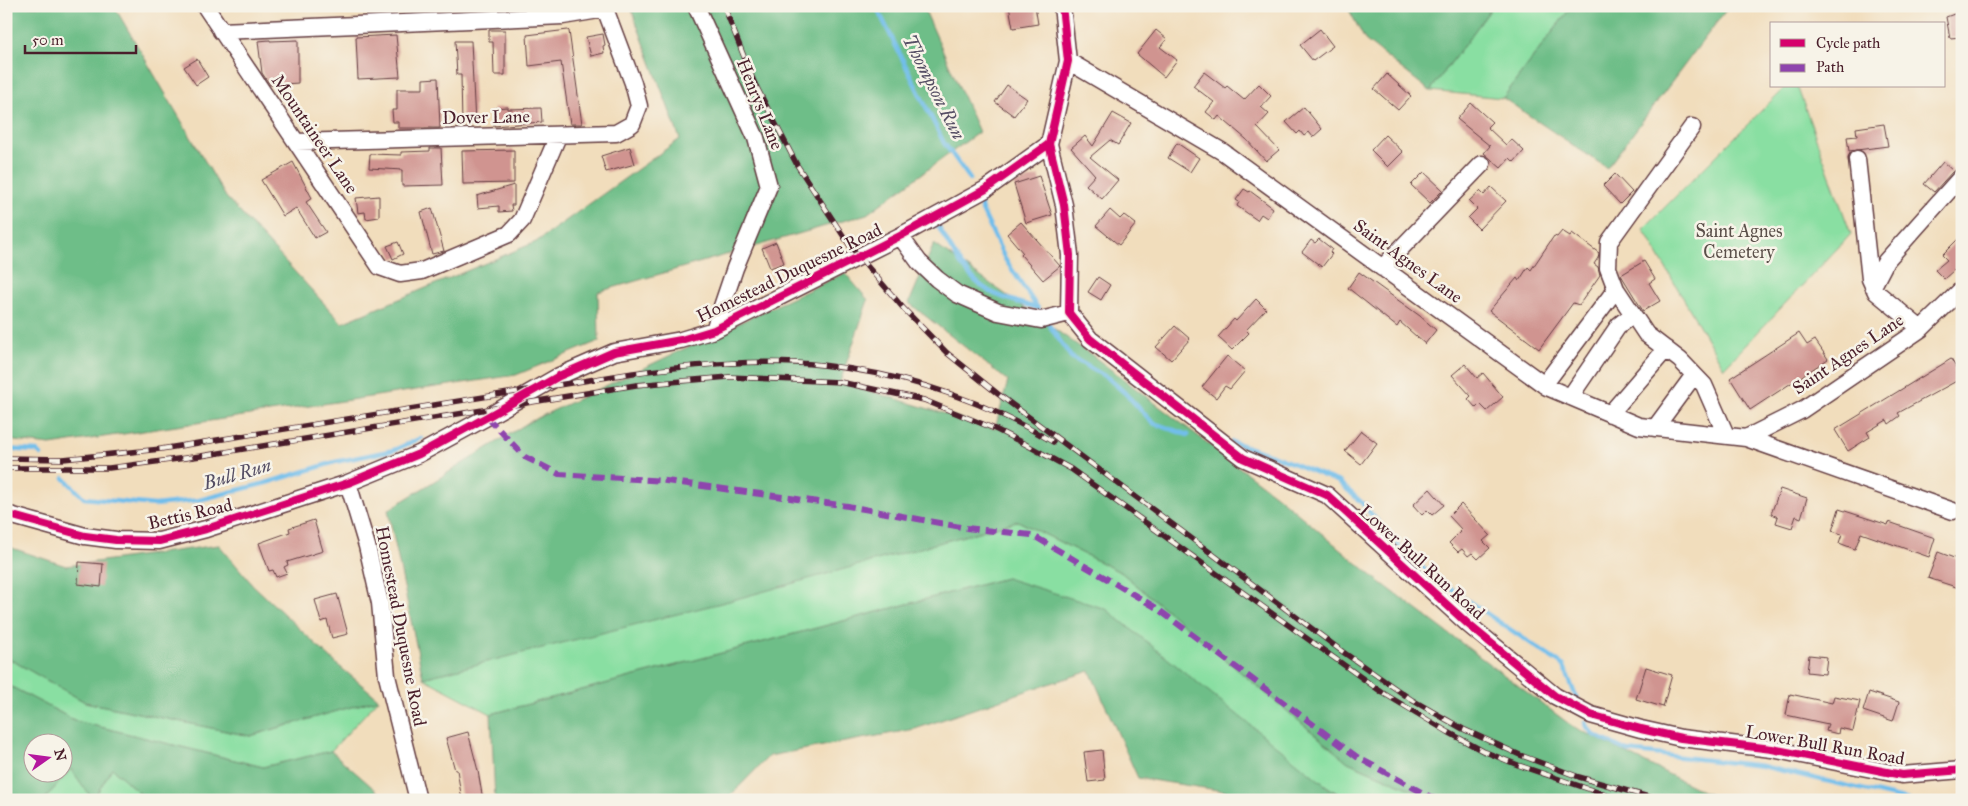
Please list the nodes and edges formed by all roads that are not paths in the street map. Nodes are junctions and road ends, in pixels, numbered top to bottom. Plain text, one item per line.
1 (205, 6) edge
2 (696, 6) edge
3 (1062, 6) edge
4 (604, 8) edge
5 (221, 31) junction
6 (1068, 60) junction
7 (1692, 128) dead end
8 (558, 136) junction
9 (296, 142) junction
10 (1049, 144) junction
11 (1857, 159) dead end
12 (1482, 164) dead end
13 (1962, 176) edge
14 (900, 236) junction
15 (1382, 268) junction
16 (1873, 286) junction
17 (1616, 289) junction
18 (1962, 289) edge
19 (1069, 313) junction
20 (1633, 314) junction
21 (1921, 328) junction
22 (714, 330) junction
23 (1666, 349) junction
24 (1694, 375) junction
25 (1544, 385) junction
26 (1570, 397) junction
27 (1610, 414) junction
28 (1655, 428) junction
29 (1726, 435) junction
30 (1746, 438) junction
31 (348, 483) junction
32 (1953, 511) dead end
33 (6, 514) edge
34 (1962, 770) edge
35 (418, 800) edge

1 - 5 street, Mountaineer Lane
2 - 22 street, Henrys Lane
3 - 6 street
4 - 5 street
4 - 8 street, Dover Lane
5 - 9 street, Mountaineer Lane
6 - 10 street
6 - 15 street, Saint Agnes Lane
7 - 17 street
8 - 9 street, Dover Lane
8 - 9 street, Mountaineer Lane
10 - 14 street, Homestead Duquesne Road
10 - 19 street
11 - 16 street
12 - 15 street
13 - 16 street
14 - 19 street
14 - 22 street, Homestead Duquesne Road
15 - 25 street, Saint Agnes Lane
16 - 21 street
17 - 20 street
17 - 25 street
18 - 21 street, Saint Agnes Lane
19 - 34 street, Lower Bull Run Road
20 - 23 street
20 - 26 street
21 - 30 street, Saint Agnes Lane
22 - 31 street, Homestead Duquesne Road
23 - 24 street
23 - 27 street
24 - 28 street
24 - 29 street
25 - 26 street, Saint Agnes Lane
26 - 27 street, Saint Agnes Lane
27 - 28 street, Saint Agnes Lane
28 - 29 street, Saint Agnes Lane
29 - 30 street, Saint Agnes Lane
30 - 32 street, Saint Agnes Lane
31 - 33 street, Bettis Road
31 - 35 street, Homestead Duquesne Road

